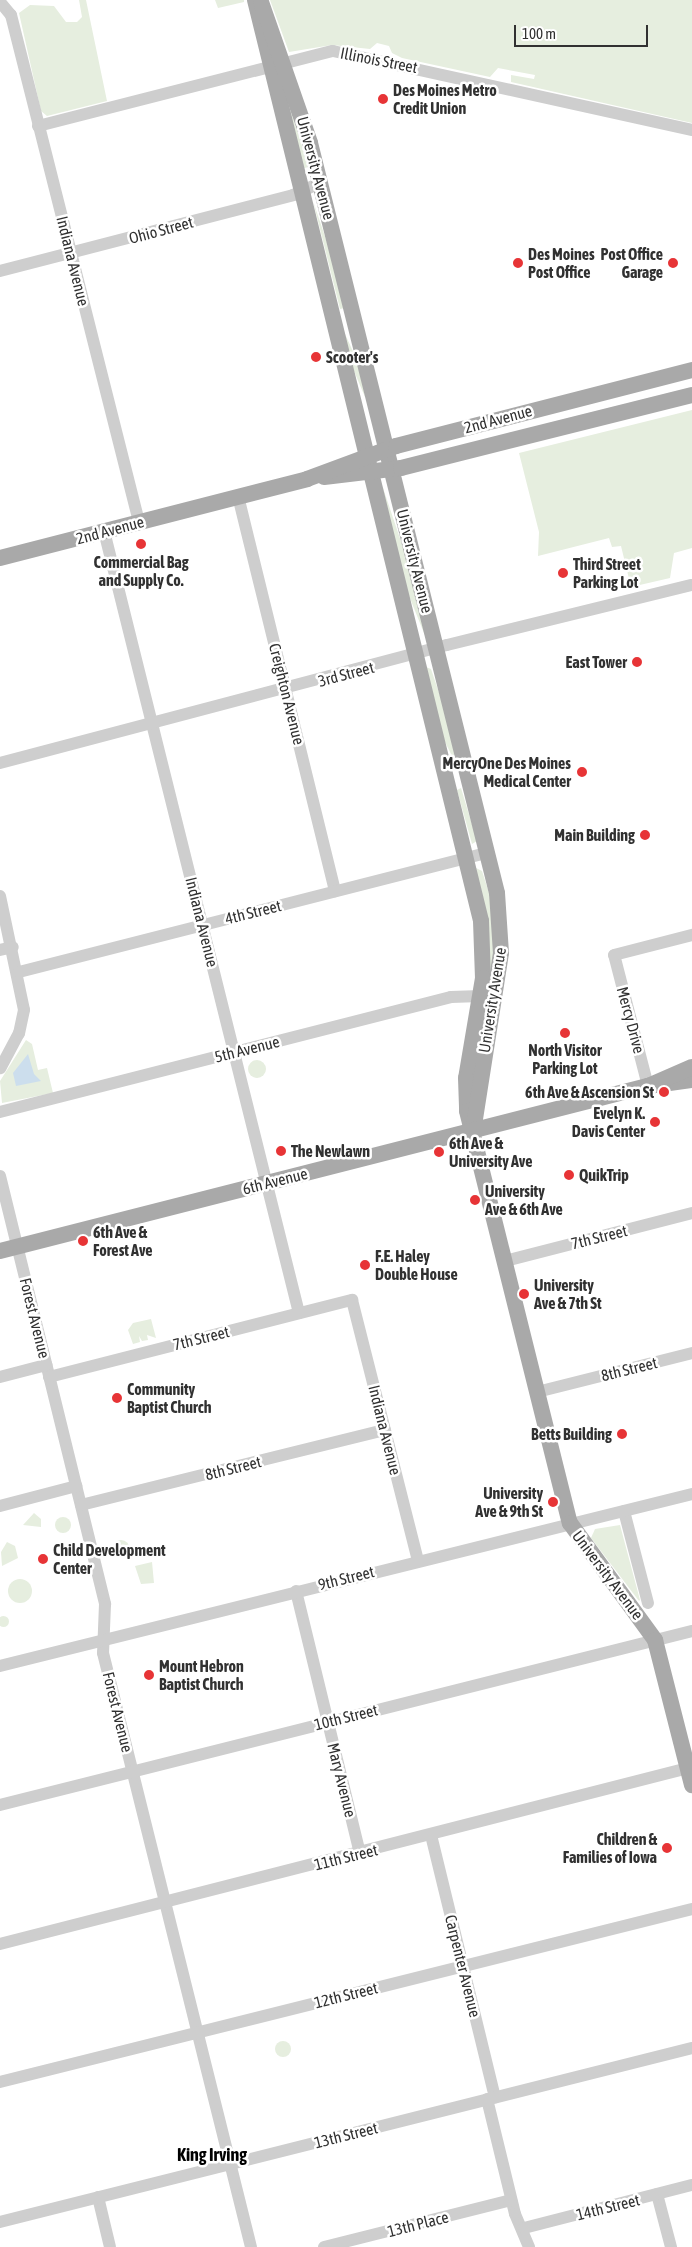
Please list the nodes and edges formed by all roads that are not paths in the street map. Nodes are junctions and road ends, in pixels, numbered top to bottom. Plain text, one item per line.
1 (255, 0) edge
2 (260, 0) edge
3 (1, 2) edge
4 (284, 61) junction
5 (268, 66) junction
6 (38, 126) junction
7 (692, 130) edge
8 (320, 183) junction
9 (300, 192) junction
10 (70, 253) junction
11 (0, 272) edge
12 (692, 370) edge
13 (688, 396) edge
14 (553, 404) junction
15 (577, 423) junction
16 (387, 449) junction
17 (366, 456) junction
18 (392, 469) junction
19 (370, 472) junction
20 (307, 479) junction
21 (238, 496) junction
22 (139, 522) junction
23 (104, 532) junction
24 (0, 558) edge
25 (692, 585) edge
26 (436, 647) junction
27 (415, 655) junction
28 (286, 690) junction
29 (152, 724) junction
30 (0, 763) edge
31 (487, 853) junction
32 (466, 858) junction
33 (335, 891) junction
34 (0, 896) edge
35 (202, 925) junction
36 (692, 935) edge
37 (6, 948) edge
38 (19, 972) junction
39 (487, 996) junction
40 (234, 1052) junction
41 (692, 1067) edge
42 (0, 1068) edge
43 (692, 1080) edge
44 (648, 1086) junction
45 (0, 1112) edge
46 (473, 1131) junction
47 (0, 1176) edge
48 (267, 1183) junction
49 (692, 1213) edge
50 (17, 1247) junction
51 (0, 1251) edge
52 (505, 1261) junction
53 (352, 1300) joint
54 (299, 1313) junction
55 (692, 1353) edge
56 (48, 1371) junction
57 (0, 1377) edge
58 (537, 1392) junction
59 (385, 1430) junction
60 (76, 1486) junction
61 (692, 1494) edge
62 (81, 1505) junction
63 (0, 1506) edge
64 (624, 1511) junction
65 (570, 1523) junction
66 (418, 1560) junction
67 (296, 1591) junction
68 (648, 1603) dead end
69 (692, 1631) edge
70 (106, 1639) junction
71 (655, 1640) junction
72 (0, 1666) edge
73 (328, 1722) junction
74 (133, 1771) junction
75 (691, 1773) edge
76 (0, 1805) edge
77 (431, 1835) junction
78 (360, 1853) junction
79 (165, 1902) junction
80 (692, 1909) edge
81 (0, 1944) edge
82 (463, 1966) junction
83 (197, 2033) junction
84 (692, 2048) edge
85 (0, 2082) edge
86 (491, 2098) junction
87 (230, 2164) junction
88 (692, 2186) edge
89 (657, 2194) junction
90 (98, 2197) junction
91 (512, 2200) junction
92 (0, 2222) edge
93 (524, 2228) junction
94 (110, 2247) edge
95 (251, 2247) edge
96 (324, 2247) edge
97 (529, 2247) edge
98 (671, 2247) edge

1 - 5 main road, University Avenue
2 - 4 main road, University Avenue
3 - 6 street, Indiana Avenue
4 - 5 street, Illinois Street
4 - 7 street, Illinois Street
4 - 8 main road, University Avenue
5 - 6 street, Illinois Street
5 - 9 main road, University Avenue
6 - 10 street, Indiana Avenue
8 - 9 street, Ohio Street
8 - 16 main road, University Avenue
9 - 10 street, Ohio Street
9 - 17 main road, University Avenue
10 - 11 street, Ohio Street
10 - 22 street, Indiana Avenue
12 - 13 main road
12 - 14 main road, 2nd Avenue
13 - 15 main road, 2nd Avenue
14 - 15 main road
14 - 16 main road, 2nd Avenue
15 - 18 main road, 2nd Avenue
16 - 17 main road, 2nd Avenue
16 - 18 main road, University Avenue
17 - 19 main road, University Avenue
17 - 20 main road, 2nd Avenue
18 - 19 main road, 2nd Avenue
18 - 26 main road, University Avenue
19 - 20 main road, 2nd Avenue
19 - 27 main road, University Avenue
20 - 21 main road, 2nd Avenue
21 - 22 main road, 2nd Avenue
21 - 28 street, Creighton Avenue
22 - 23 main road, 2nd Avenue
23 - 24 main road, 2nd Avenue
23 - 29 street, Indiana Avenue
25 - 26 street, 3rd Street
26 - 27 street, 3rd Street
26 - 31 main road, University Avenue
27 - 28 street, 3rd Street
27 - 32 main road, University Avenue
28 - 29 street, 3rd Street
28 - 33 street, Creighton Avenue
29 - 30 street, 3rd Street
29 - 35 street, Indiana Avenue
31 - 32 street, 4th Street
31 - 39 main road, University Avenue
32 - 33 street, 4th Street
32 - 39 main road, University Avenue
33 - 35 street, 4th Street
34 - 37 street
35 - 38 street, 4th Street
35 - 40 street, Indiana Avenue
36 - 44 street, Mercy Drive
37 - 38 street
38 - 42 street
39 - 40 street, 5th Avenue
39 - 46 main road, University Avenue
40 - 45 street, 5th Avenue
40 - 48 street, Indiana Avenue
41 - 44 main road, 6th Avenue
43 - 44 main road
44 - 46 main road, 6th Avenue
46 - 48 main road, 6th Avenue
46 - 52 main road, University Avenue
47 - 50 street, Forest Avenue
48 - 50 main road, 6th Avenue
48 - 54 street, Indiana Avenue
49 - 52 street, 7th Street
50 - 51 main road, 6th Avenue
50 - 56 street, Forest Avenue
52 - 58 main road, University Avenue
53 - 54 street, 7th Street
53 - 59 street, Indiana Avenue
54 - 56 street, 7th Street
55 - 58 street, 8th Street
56 - 57 street, 7th Street
56 - 60 street, Forest Avenue
58 - 65 main road, University Avenue
59 - 62 street, 8th Street
59 - 66 street, Indiana Avenue
60 - 62 street, Forest Avenue
60 - 63 street
61 - 64 street, 9th Street
62 - 70 street, Forest Avenue
64 - 65 street, 9th Street
64 - 68 street
65 - 66 street, 9th Street
65 - 71 main road, University Avenue
66 - 67 street, 9th Street
67 - 70 street, 9th Street
67 - 73 street, Mary Avenue
69 - 71 street, 10th Street
70 - 72 street, 9th Street
70 - 74 street, Forest Avenue
71 - 73 street, 10th Street
71 - 75 main road, University Avenue
73 - 74 street, 10th Street
73 - 78 street, Mary Avenue
74 - 76 street, 10th Street
74 - 79 street, Forest Avenue
75 - 77 street, 11th Street
77 - 78 street, 11th Street
77 - 82 street, Carpenter Avenue
78 - 79 street, 11th Street
79 - 81 street, 11th Street
79 - 83 street, Forest Avenue
80 - 82 street, 12th Street
82 - 83 street, 12th Street
82 - 86 street, Carpenter Avenue
83 - 85 street, 12th Street
83 - 87 street, Forest Avenue
84 - 86 street, 13th Street
86 - 87 street, 13th Street
86 - 91 street, Carpenter Avenue
87 - 90 street, 13th Street
87 - 95 street, Forest Avenue
88 - 89 street, 14th Street
89 - 93 street, 14th Street
89 - 98 street
90 - 92 street, 13th Street
90 - 94 street
91 - 93 street, Carpenter Avenue
91 - 96 street, 13th Place
93 - 97 street, Carpenter Avenue

